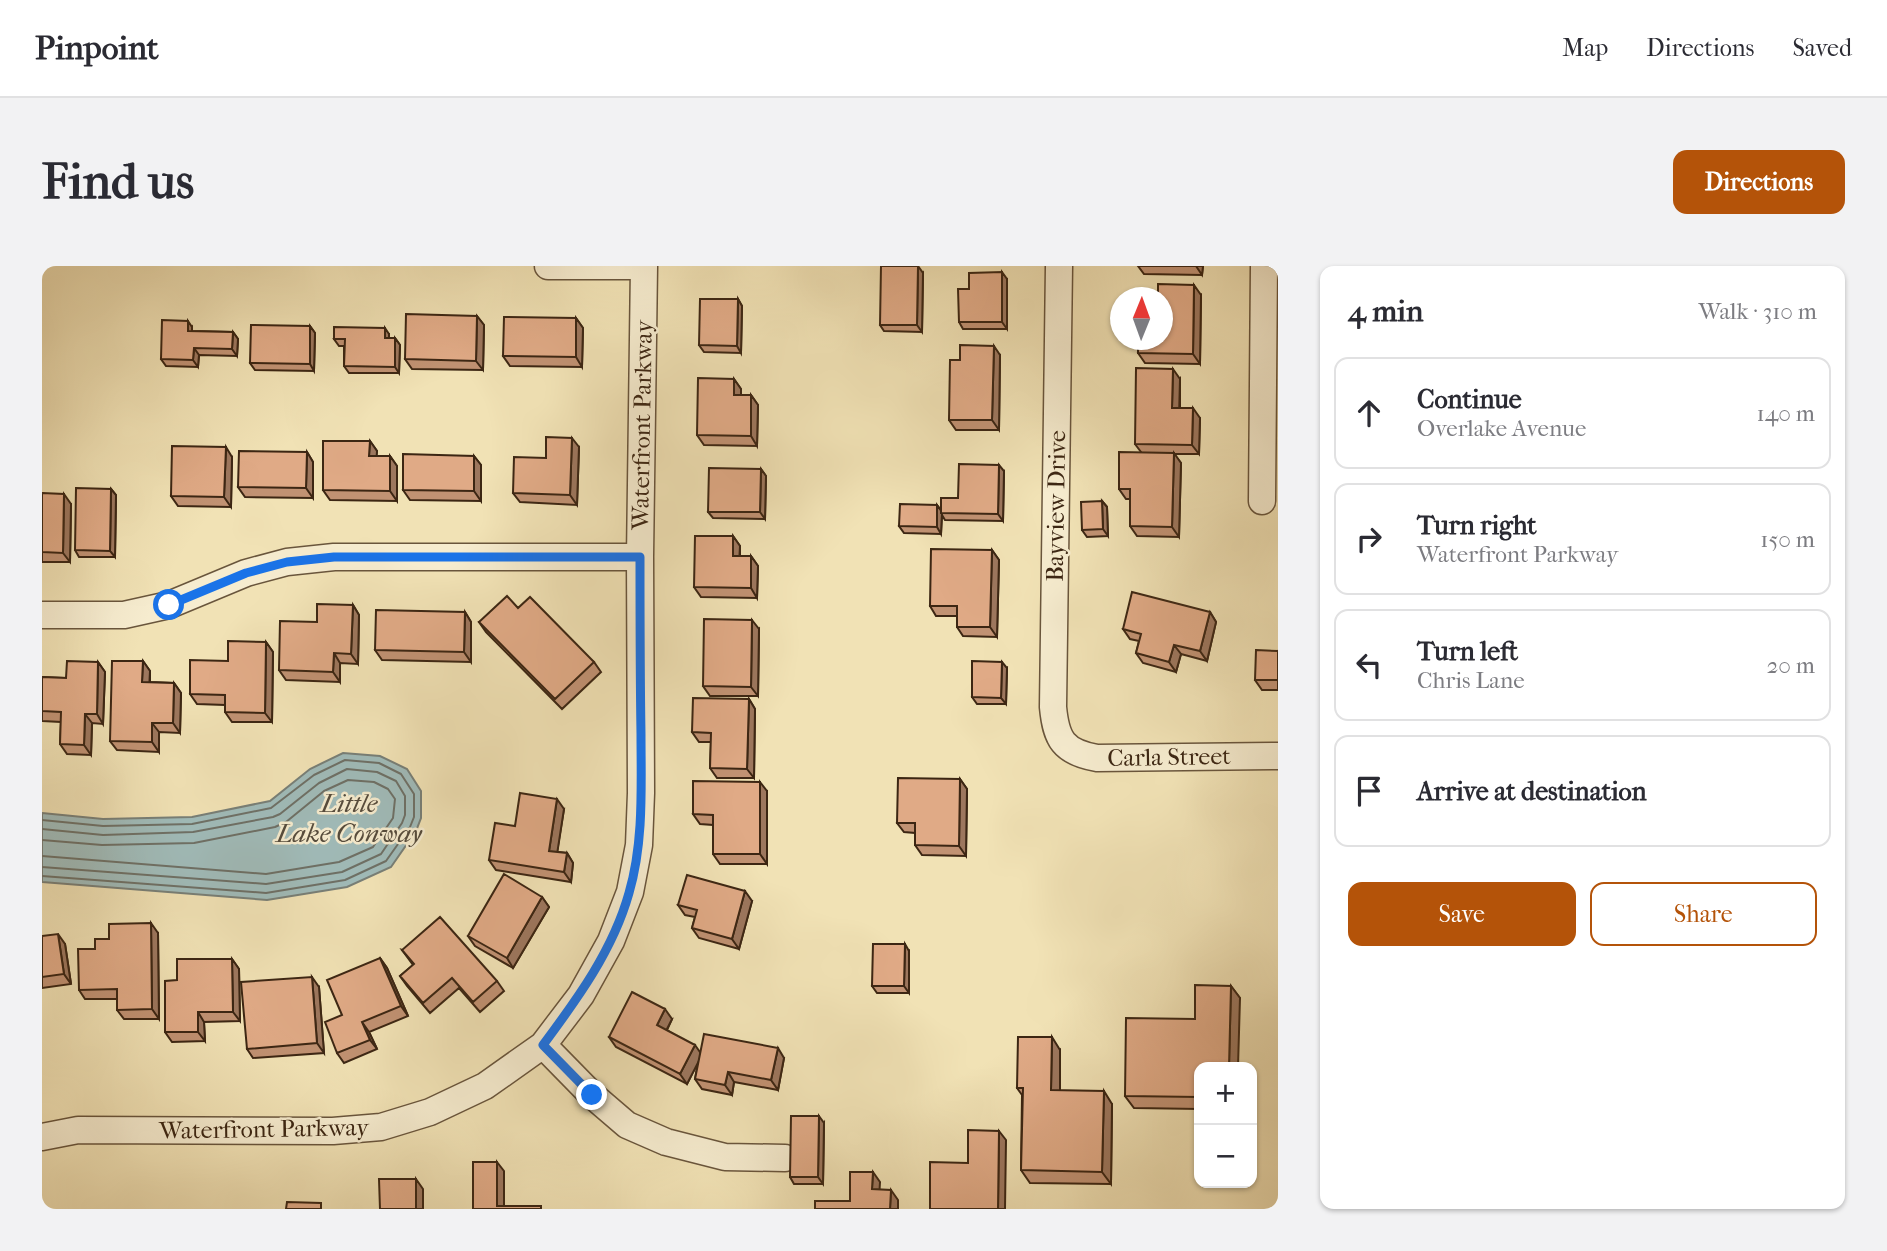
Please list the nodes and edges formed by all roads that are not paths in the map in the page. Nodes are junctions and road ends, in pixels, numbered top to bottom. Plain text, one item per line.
1 (548, 266) edge
2 (644, 266) edge
3 (1059, 266) edge
4 (1264, 266) edge
5 (1262, 501) dead end
6 (640, 557) junction
7 (42, 615) edge
8 (1064, 742) joint
9 (1278, 756) edge
10 (543, 1045) junction
11 (42, 1137) edge
12 (785, 1158) dead end

1 - 2 street
2 - 6 street, Waterfront Parkway
3 - 8 street, Bayview Drive
4 - 5 street
6 - 7 street
6 - 10 street, Waterfront Parkway
8 - 9 street, Carla Street
10 - 11 street, Waterfront Parkway
10 - 12 street

